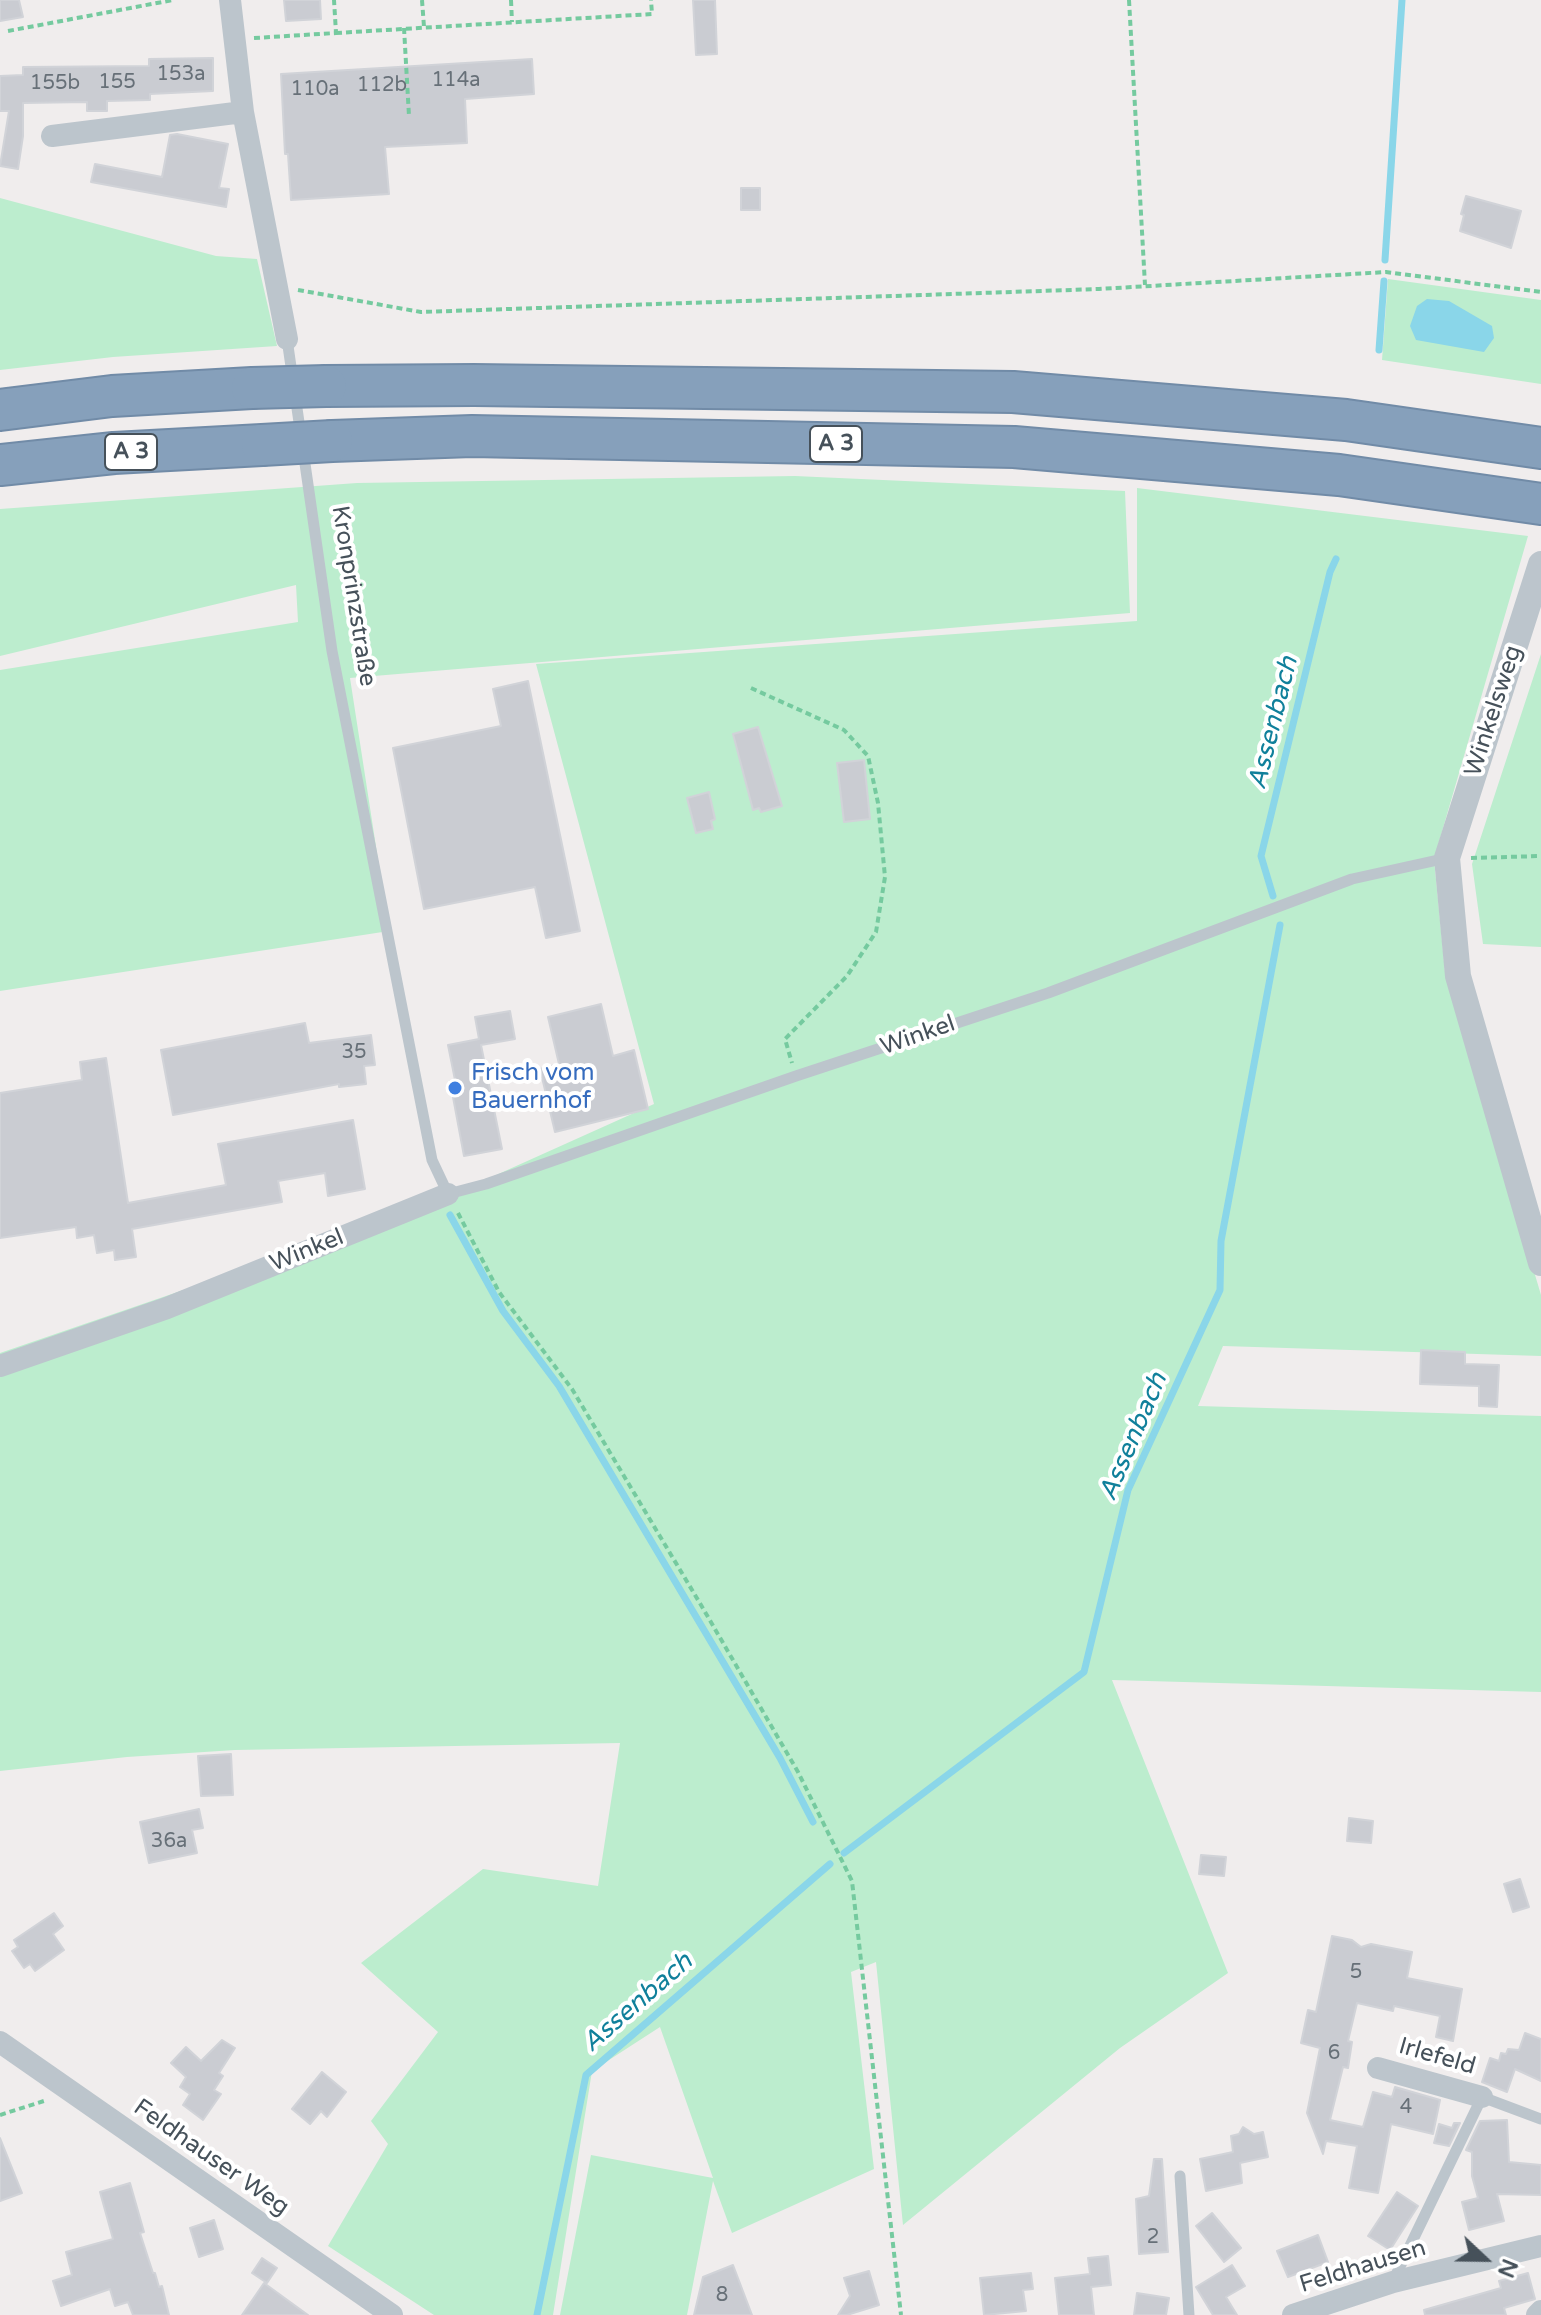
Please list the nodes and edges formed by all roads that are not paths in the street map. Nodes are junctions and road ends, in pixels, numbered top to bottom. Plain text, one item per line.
1 (230, 0) edge
2 (243, 112) junction
3 (52, 136) dead end
4 (287, 339) joint
5 (0, 410) edge
6 (1524, 446) edge
7 (0, 465) edge
8 (1541, 504) edge
9 (1541, 564) edge
10 (1447, 858) junction
11 (448, 1194) junction
12 (1541, 1263) edge
13 (0, 1366) edge
14 (0, 2042) edge
15 (1378, 2068) dead end
16 (1482, 2097) junction
17 (1541, 2119) edge
18 (1180, 2176) dead end
19 (1541, 2246) edge
20 (1393, 2282) junction
21 (392, 2315) edge
22 (1189, 2315) edge
23 (1293, 2315) edge

1 - 2 street, Kronprinzstraße
2 - 3 street
2 - 4 street, Kronprinzstraße
4 - 11 lane, Kronprinzstraße
5 - 6 highway, bridge
7 - 8 highway, A 3, bridge
9 - 10 street, Winkelsweg
10 - 11 lane, Winkel
10 - 12 street
11 - 13 street, Winkel
14 - 21 street, Feldhauser Weg
15 - 16 street, Irlefeld
16 - 17 lane
16 - 20 lane
18 - 22 lane
19 - 20 street, Feldhausen
20 - 23 street, Feldhausen

